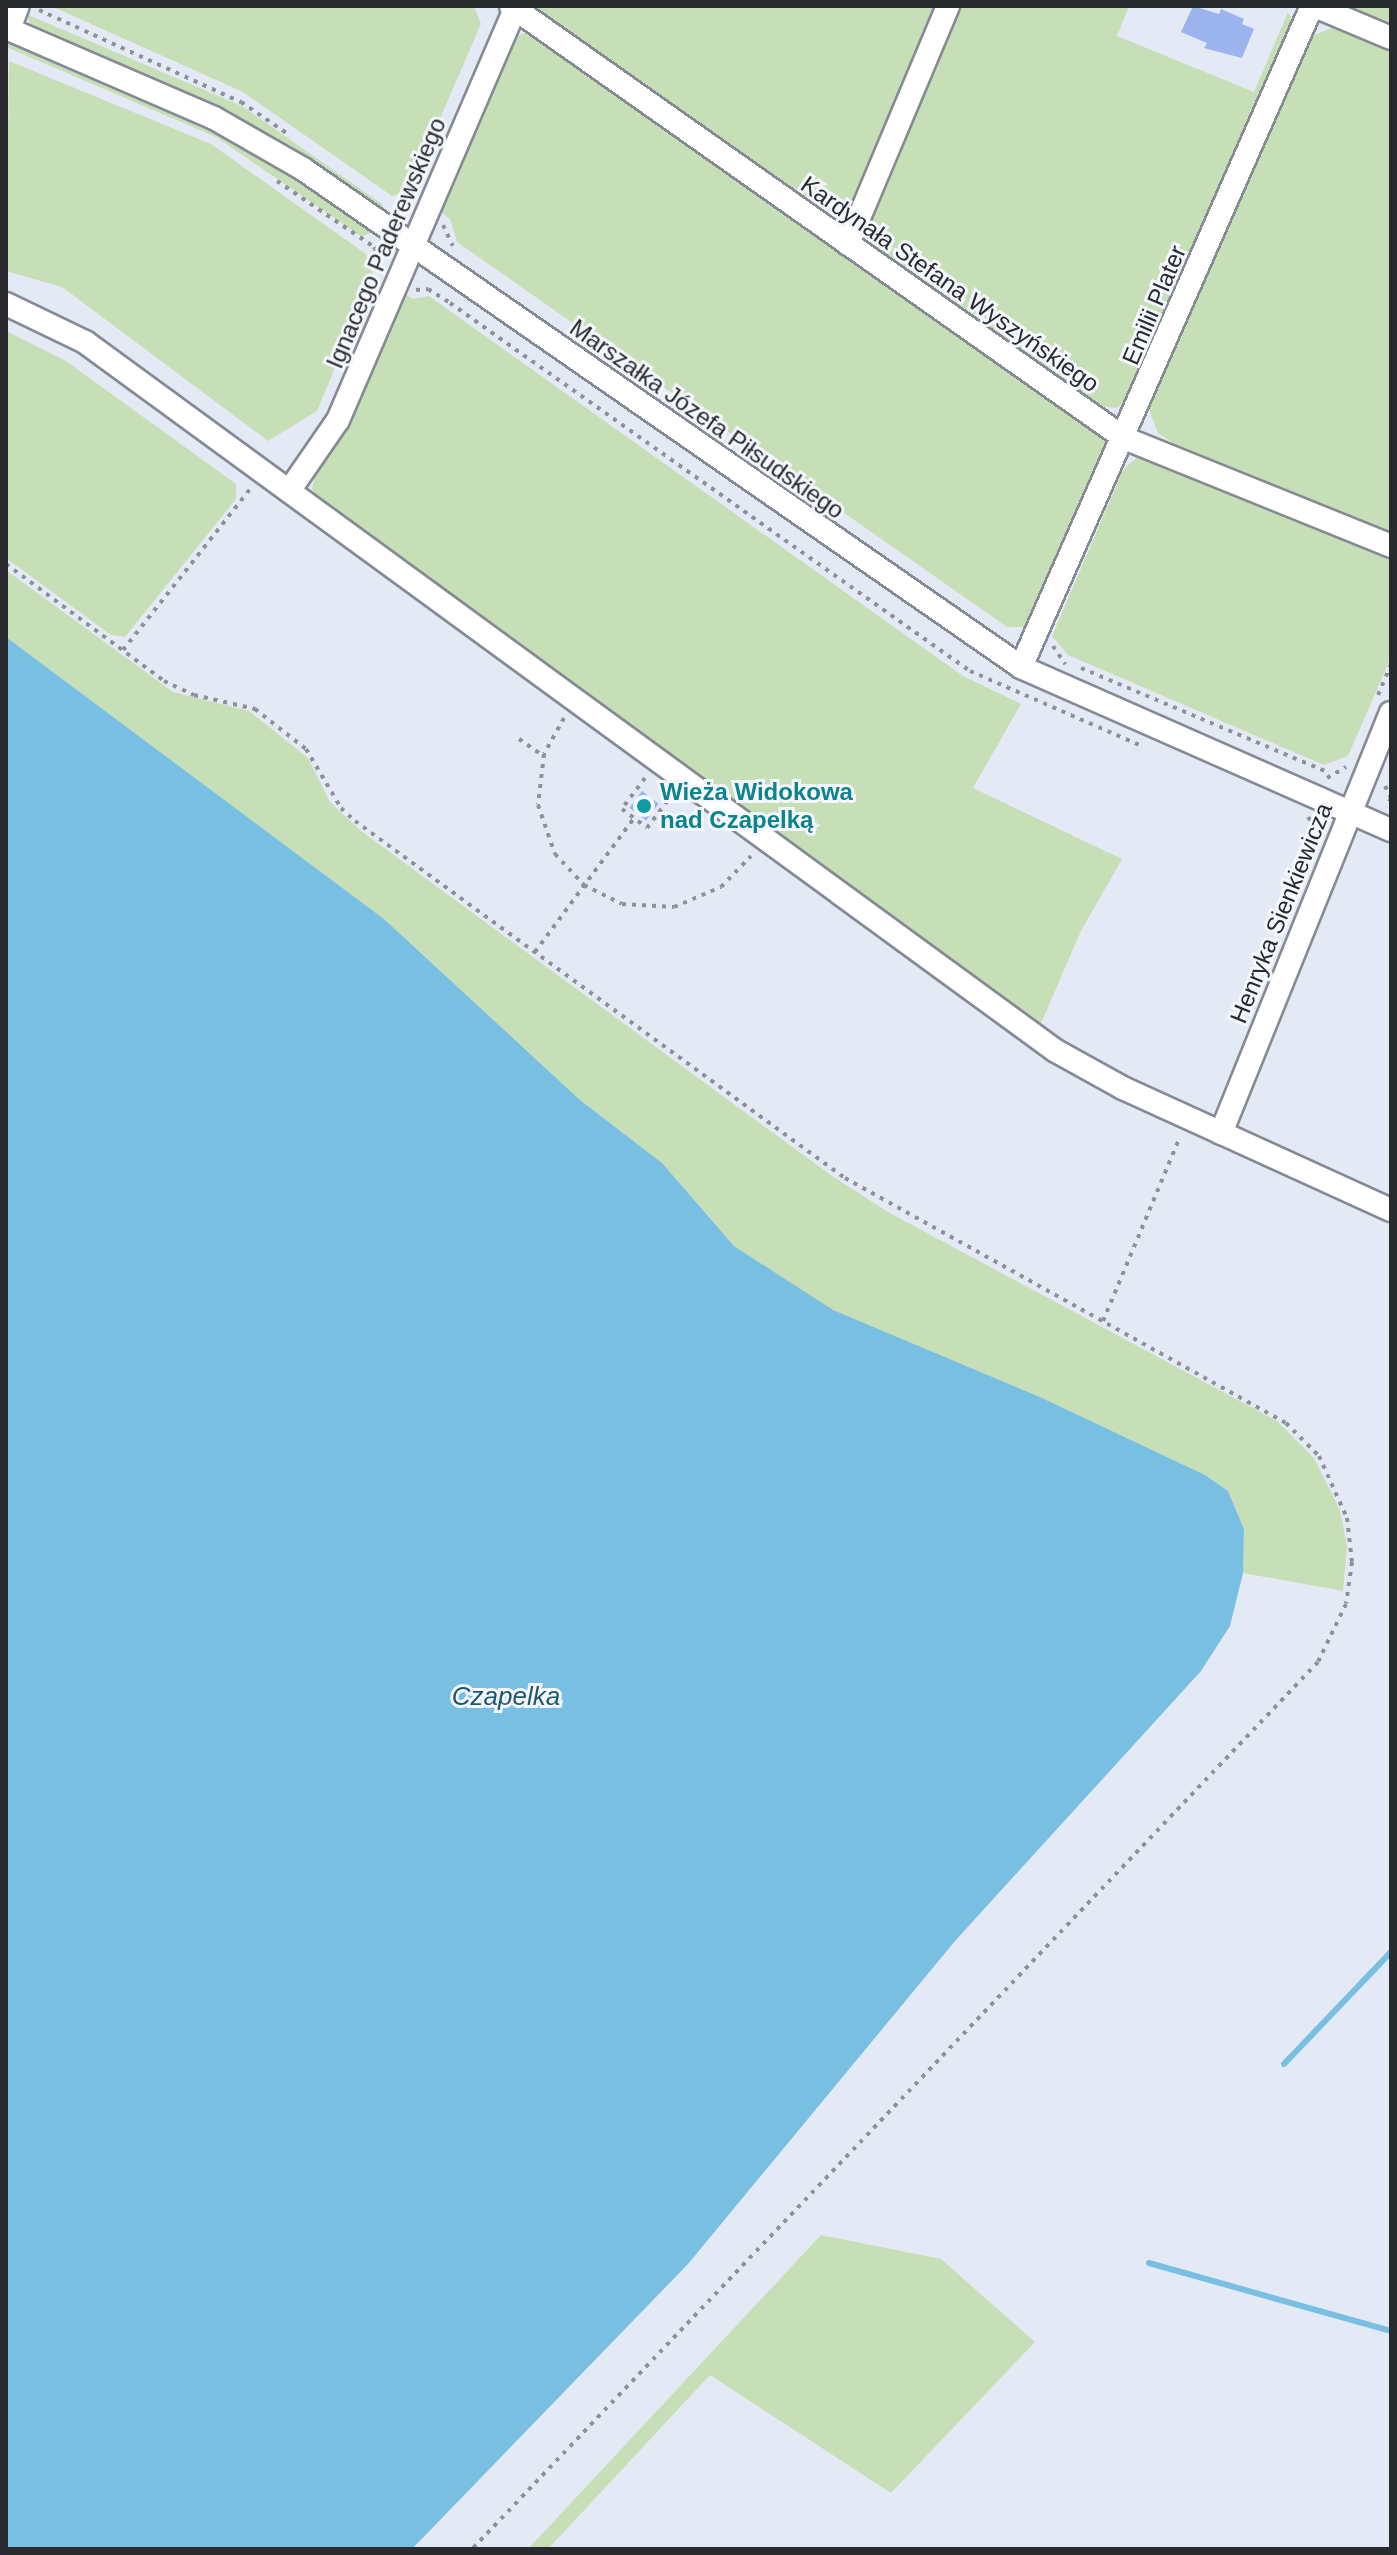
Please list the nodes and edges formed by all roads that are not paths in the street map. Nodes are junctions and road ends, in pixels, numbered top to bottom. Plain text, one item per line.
1 (18, 6) edge
2 (948, 6) edge
3 (1313, 6) edge
4 (514, 7) edge
5 (7, 28) edge
6 (1391, 38) edge
7 (848, 244) junction
8 (412, 248) junction
9 (6, 304) edge
10 (1124, 438) junction
11 (289, 491) junction
12 (1391, 546) edge
13 (1021, 667) junction
14 (1391, 713) edge
15 (1349, 811) junction
16 (1391, 830) edge
17 (1221, 1133) junction
18 (1391, 1210) edge

1 - 5 street
2 - 7 street
3 - 6 street
3 - 10 street, Emilii Plater
4 - 7 street, Kardynała Stefana Wyszyńskiego
4 - 8 street, Ignacego Paderewskiego
5 - 8 street, Marszałka Józefa Piłsudskiego
7 - 10 street, Kardynała Stefana Wyszyńskiego
8 - 11 street, Ignacego Paderewskiego
8 - 13 street, Marszałka Józefa Piłsudskiego
9 - 11 street
10 - 12 street, Kardynała Stefana Wyszyńskiego
10 - 13 street, Emilii Plater
11 - 17 street
13 - 15 street, Marszałka Józefa Piłsudskiego
14 - 15 street, Henryka Sienkiewicza
15 - 16 street, Marszałka Józefa Piłsudskiego
15 - 17 street, Henryka Sienkiewicza
17 - 18 street

